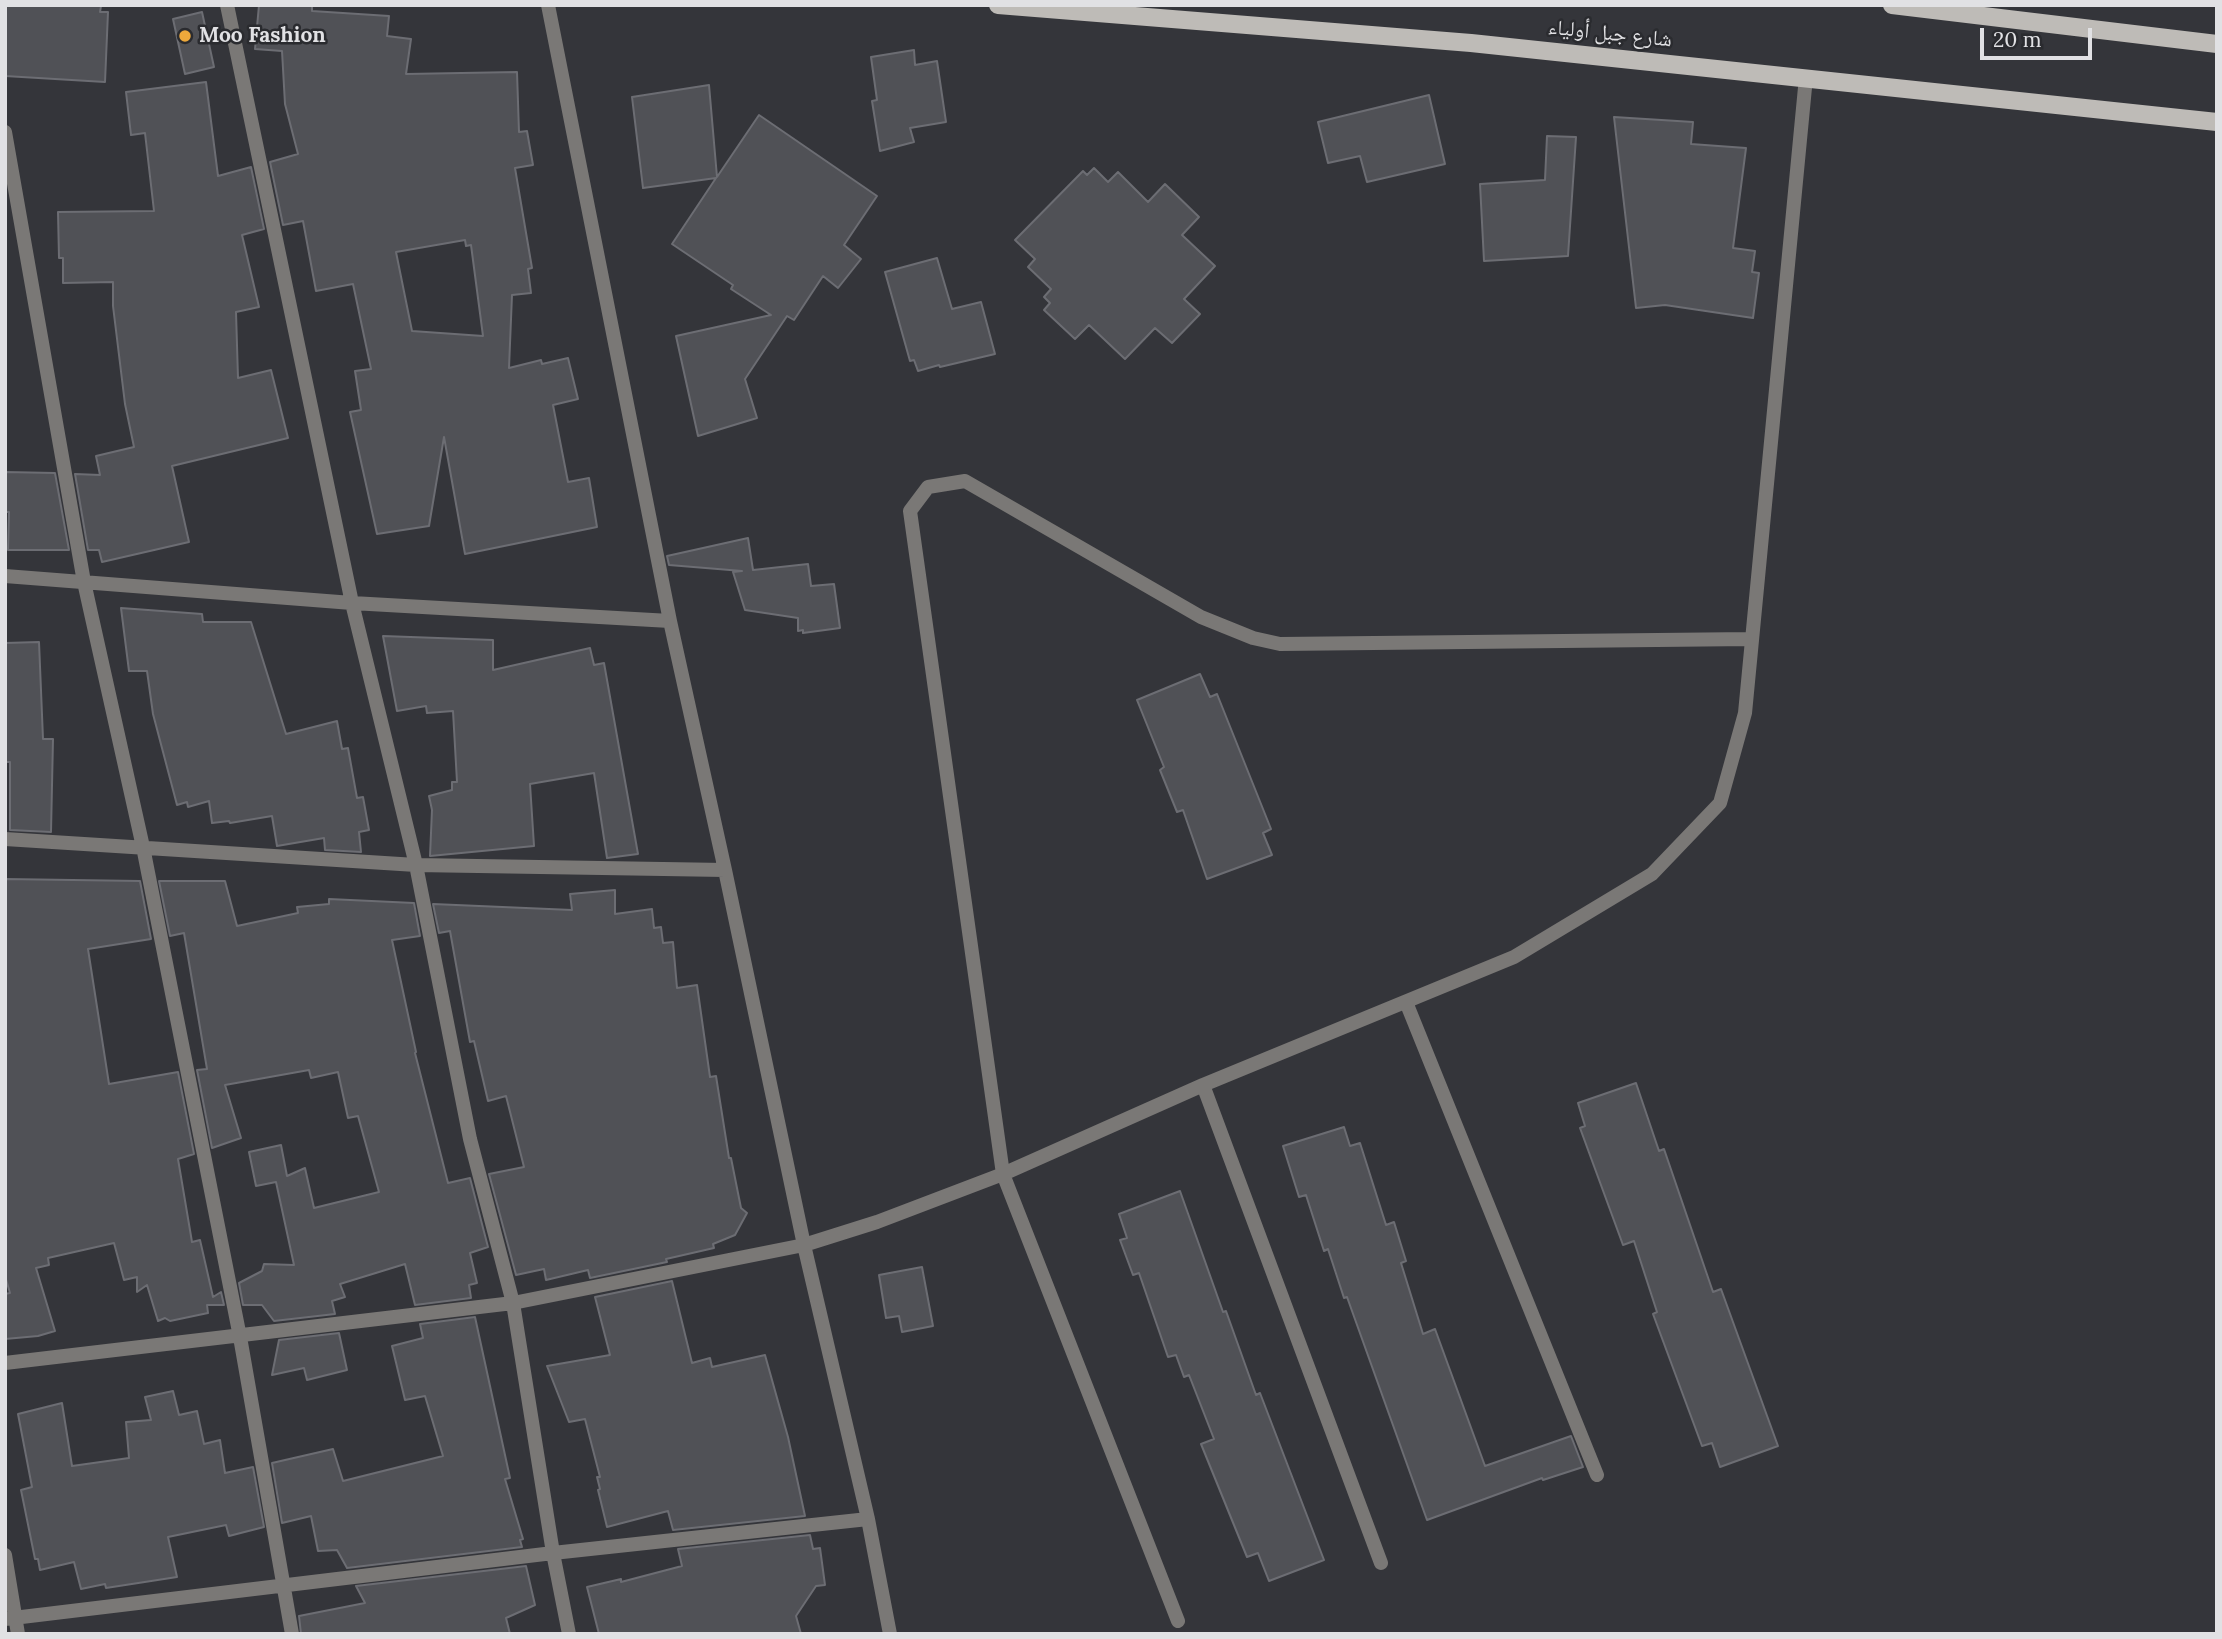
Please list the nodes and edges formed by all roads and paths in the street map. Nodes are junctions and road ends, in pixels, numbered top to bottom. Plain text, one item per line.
1 (227, 5) edge
2 (548, 5) edge
3 (998, 5) edge
4 (1892, 5) edge
5 (1932, 7) edge
6 (2217, 44) edge
7 (1806, 77) junction
8 (2217, 122) edge
9 (5, 132) edge
10 (5, 576) edge
11 (84, 582) junction
12 (352, 603) junction
13 (670, 621) junction
14 (1751, 639) junction
15 (5, 839) edge
16 (143, 847) junction
17 (416, 865) junction
18 (725, 870) junction
19 (1406, 1002) junction
20 (1203, 1085) junction
21 (1003, 1174) junction
22 (804, 1245) junction
23 (513, 1303) junction
24 (240, 1337) junction
25 (5, 1363) edge
26 (1597, 1475) dead end
27 (868, 1518) junction
28 (553, 1553) junction
29 (5, 1555) edge
30 (1381, 1563) dead end
31 (283, 1585) junction
32 (10, 1619) edge
33 (1178, 1621) dead end
34 (18, 1634) edge
35 (292, 1634) edge
36 (569, 1634) edge
37 (890, 1634) edge

1 - 12 street
2 - 13 street
3 - 7 main road, شارع جبل أولياء
4 - 5 main road
5 - 6 main road
7 - 8 main road, شارع جبل أولياء
7 - 14 street
9 - 11 street
10 - 11 street
11 - 12 street
11 - 16 street
12 - 13 street
12 - 17 street
13 - 18 street
14 - 19 street
14 - 21 street
15 - 16 street
16 - 17 street
16 - 24 street
17 - 18 street
17 - 23 street
18 - 22 street
19 - 20 street
19 - 26 street
20 - 21 street
20 - 30 street
21 - 22 street
21 - 33 street
22 - 23 street
22 - 27 street
23 - 24 street
23 - 28 street
24 - 25 street
24 - 31 street
27 - 28 street
27 - 37 street
28 - 31 street
28 - 36 street
29 - 32 street
31 - 32 street
31 - 35 street
32 - 34 street

